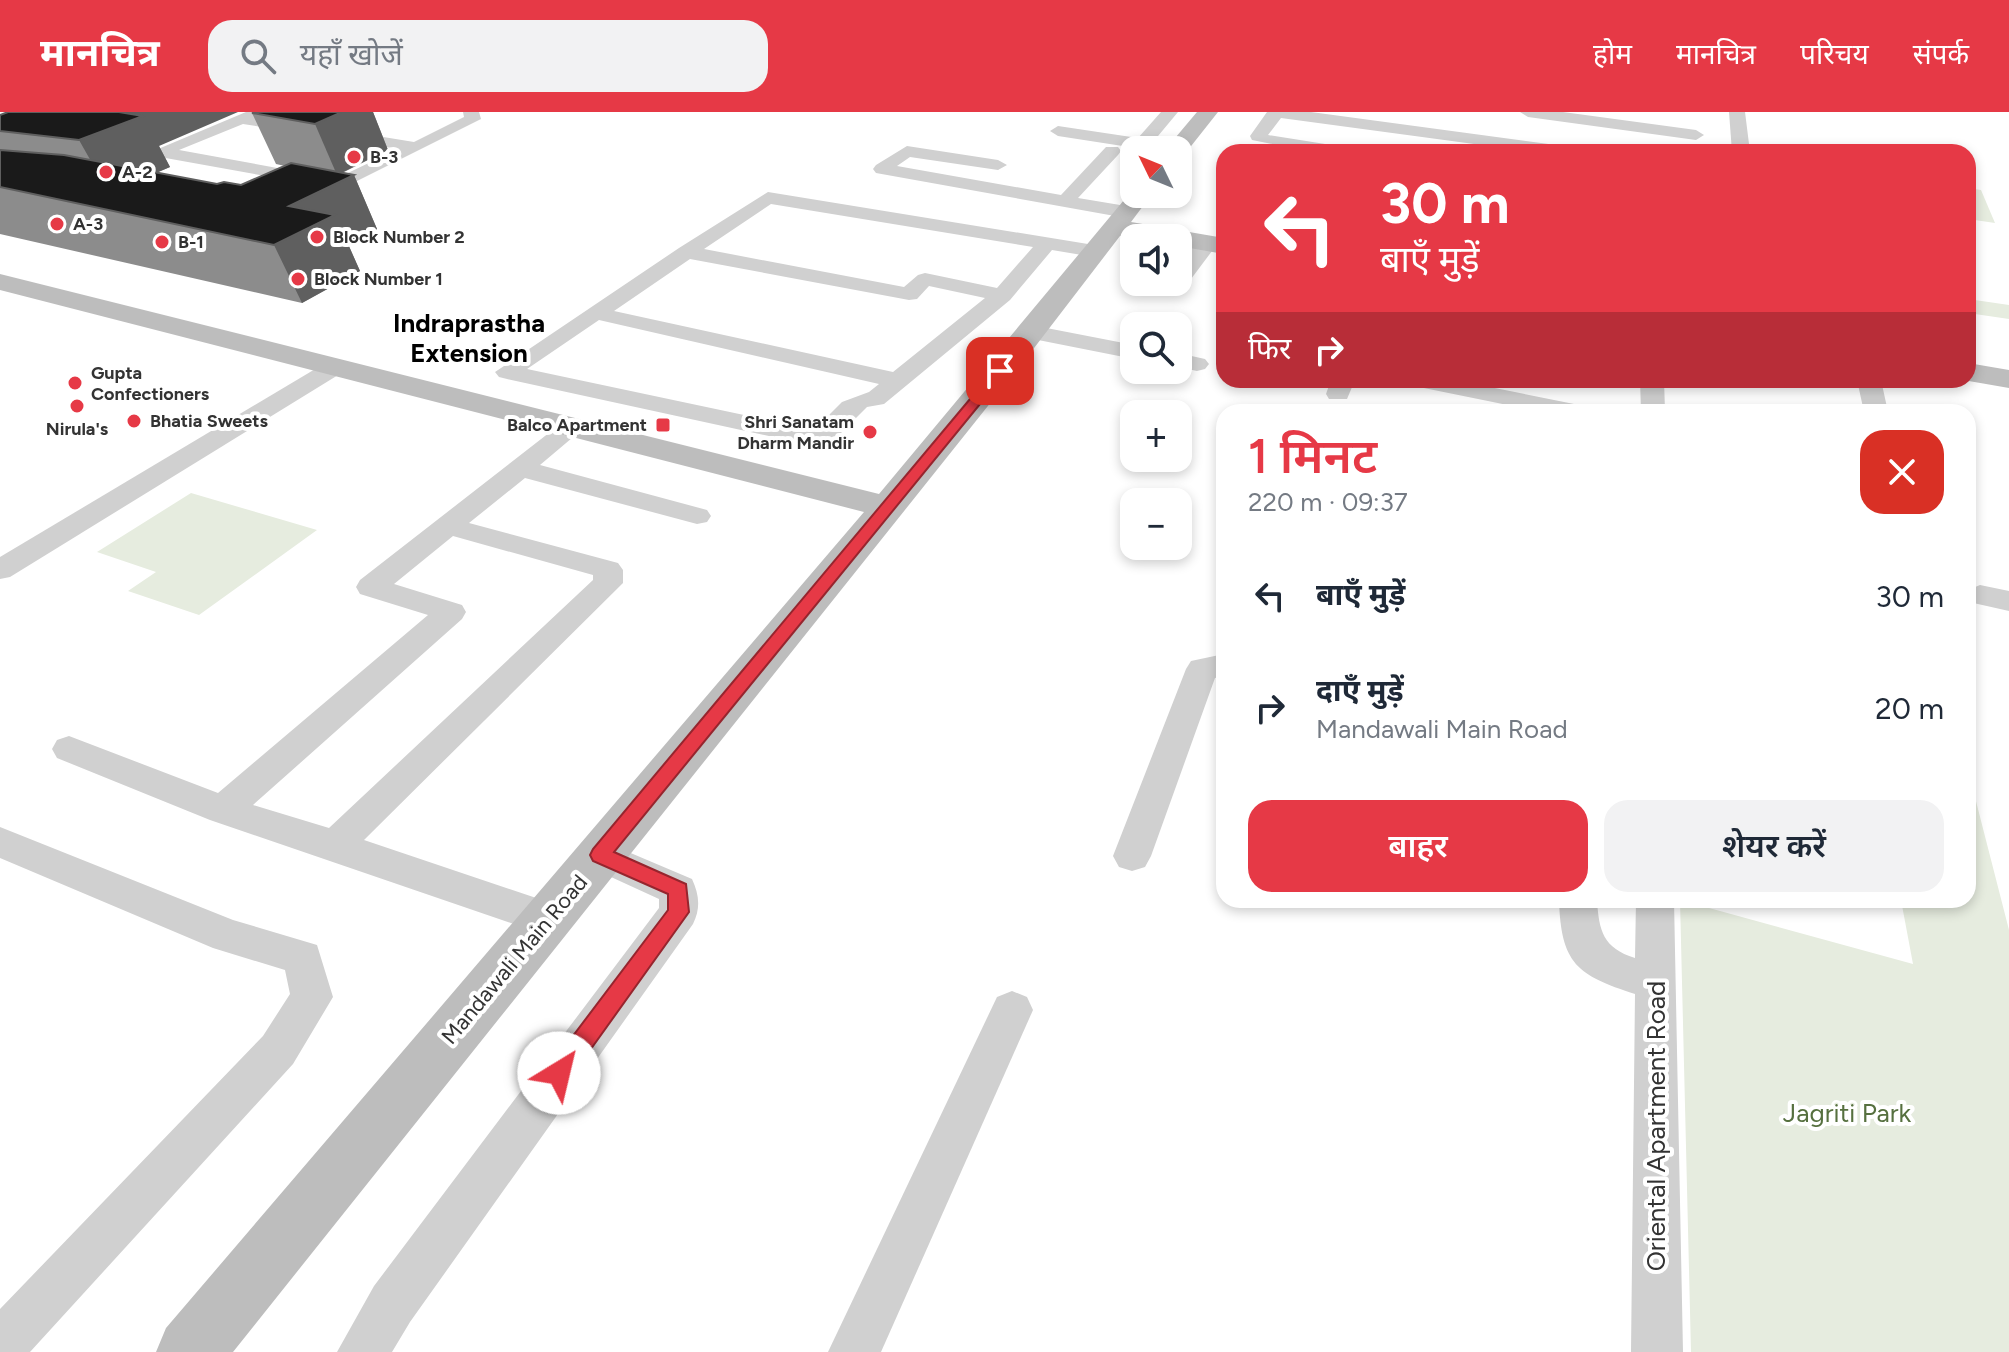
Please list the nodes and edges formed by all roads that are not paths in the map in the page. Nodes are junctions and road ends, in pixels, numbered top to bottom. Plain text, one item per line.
1 (260, 112) edge
2 (471, 112) edge
3 (1170, 112) edge
4 (1208, 112) edge
5 (1276, 112) edge
6 (1528, 112) edge
7 (1691, 112) edge
8 (1737, 112) edge
9 (240, 119) junction
10 (1058, 131) dead end
11 (1188, 136) edge
12 (1697, 143) edge
13 (1294, 144) edge
14 (1512, 144) edge
15 (1740, 144) edge
16 (416, 147) junction
17 (1112, 151) dead end
18 (998, 165) dead end
19 (339, 184) junction
20 (1065, 201) junction
21 (299, 204) edge
22 (1126, 211) edge
23 (1047, 244) junction
24 (1216, 244) edge
25 (1094, 251) junction
26 (686, 252) junction
27 (1192, 267) edge
28 (0, 282) edge
29 (1002, 295) junction
30 (595, 313) junction
31 (1031, 332) junction
32 (1120, 349) edge
33 (335, 367) junction
34 (1976, 373) edge
35 (2009, 379) edge
36 (895, 380) junction
37 (1463, 388) edge
38 (1540, 404) edge
39 (572, 427) junction
40 (520, 468) junction
41 (887, 507) junction
42 (697, 516) dead end
43 (448, 526) junction
44 (0, 570) edge
45 (1216, 666) edge
46 (69, 749) dead end
47 (223, 810) junction
48 (0, 842) edge
49 (335, 845) junction
50 (600, 855) junction
51 (1132, 856) dead end
52 (1578, 908) edge
53 (1655, 908) edge
54 (546, 918) junction
55 (1655, 983) junction
56 (1012, 1010) dead end
57 (0, 1346) edge
58 (190, 1352) edge
59 (363, 1352) edge
60 (854, 1352) edge
61 (1657, 1352) edge

1 - 9 street
2 - 16 street
3 - 10 street
4 - 11 street
5 - 13 street
5 - 14 street
6 - 12 street
7 - 12 street
8 - 15 street
9 - 16 street
9 - 19 street
16 - 19 street
17 - 20 street
18 - 20 street
19 - 21 street
20 - 22 street
22 - 24 street
22 - 25 street, Mandawali Main Road
23 - 25 street
23 - 26 street
23 - 29 street
24 - 27 street
25 - 31 street, Mandawali Main Road
26 - 29 street
26 - 30 street
28 - 33 street
29 - 36 street
30 - 36 street
30 - 36 street
31 - 32 street
31 - 41 street, Mandawali Main Road
33 - 39 street
33 - 44 street
34 - 35 street
37 - 38 street
39 - 40 street
39 - 41 street
40 - 42 street
40 - 43 street
41 - 50 street, Mandawali Main Road
43 - 47 street
43 - 49 street
45 - 51 street
46 - 47 street
47 - 49 street
48 - 57 street
49 - 54 street
50 - 54 street, Mandawali Main Road
50 - 59 street
52 - 55 street
53 - 55 street, Oriental Apartment Road
54 - 58 street, Mandawali Main Road
55 - 61 street, Oriental Apartment Road
56 - 60 street

